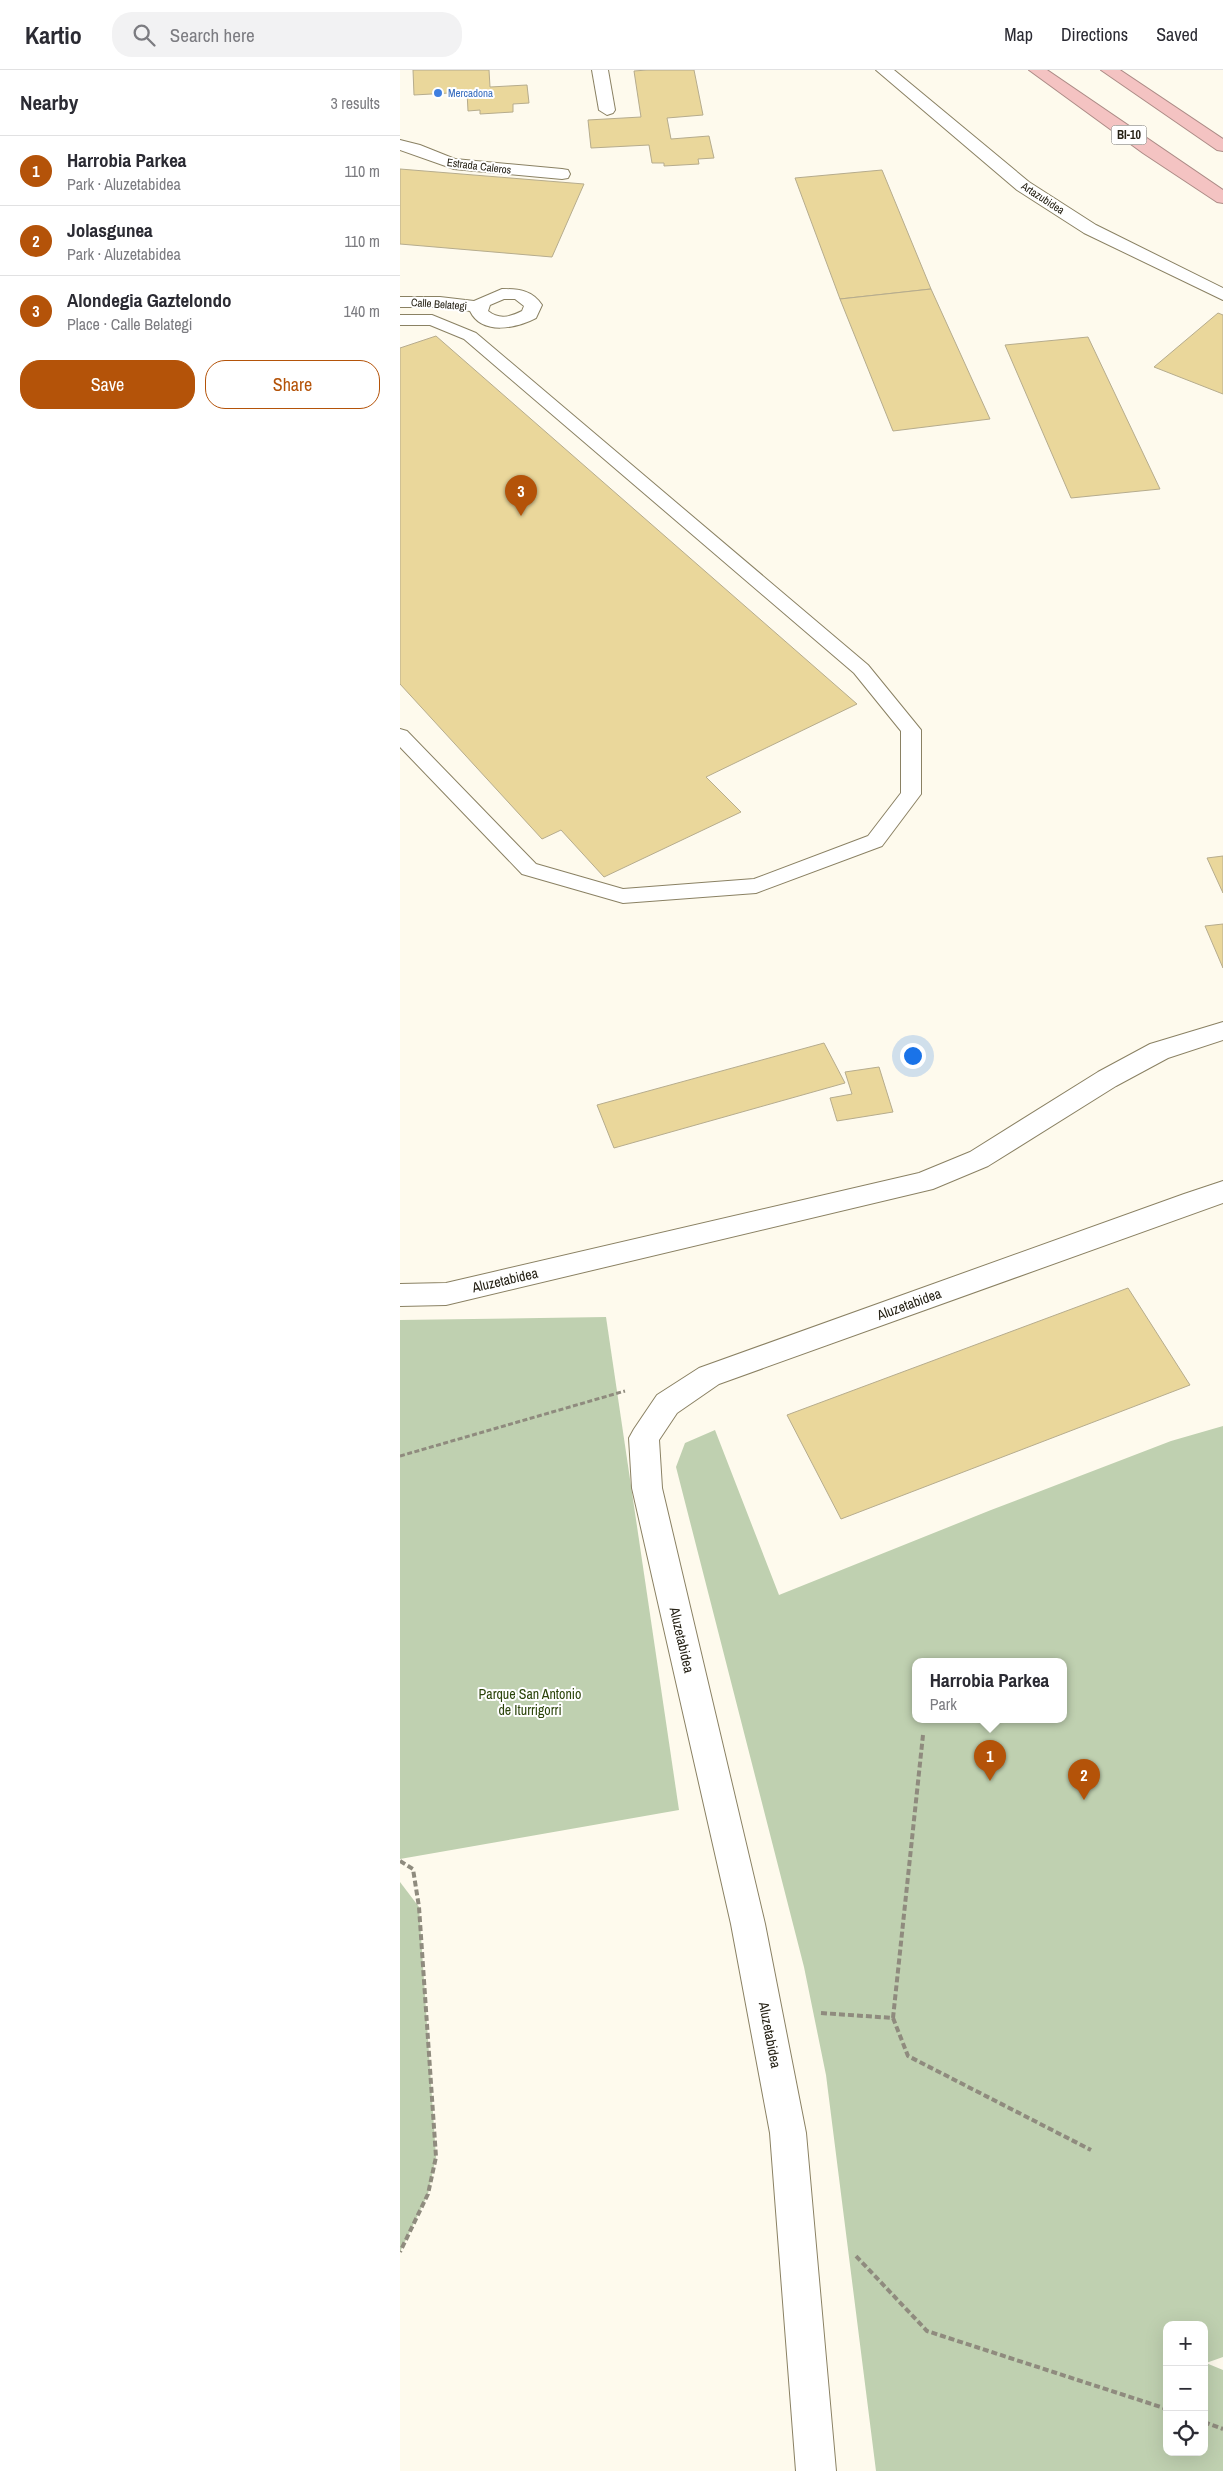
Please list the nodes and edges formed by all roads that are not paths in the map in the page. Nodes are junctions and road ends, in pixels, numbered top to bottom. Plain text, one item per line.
1 (600, 70) edge
2 (884, 70) edge
3 (1037, 70) edge
4 (1109, 70) edge
5 (607, 110) dead end
6 (400, 145) edge
7 (1223, 146) edge
8 (562, 174) dead end
9 (1223, 198) edge
10 (1223, 295) edge
11 (400, 302) edge
12 (479, 307) dead end
13 (400, 320) edge
14 (400, 735) edge
15 (1223, 1031) edge
16 (1223, 1192) edge
17 (400, 1295) edge
18 (816, 2471) edge

1 - 5 street
2 - 10 street, Artazubidea
3 - 9 highway, BI-10
4 - 7 highway
6 - 8 street, Estrada Caleros
11 - 12 street, Calle Belategi
13 - 14 lane
15 - 17 street, Aluzetabidea
16 - 18 street, Aluzetabidea

